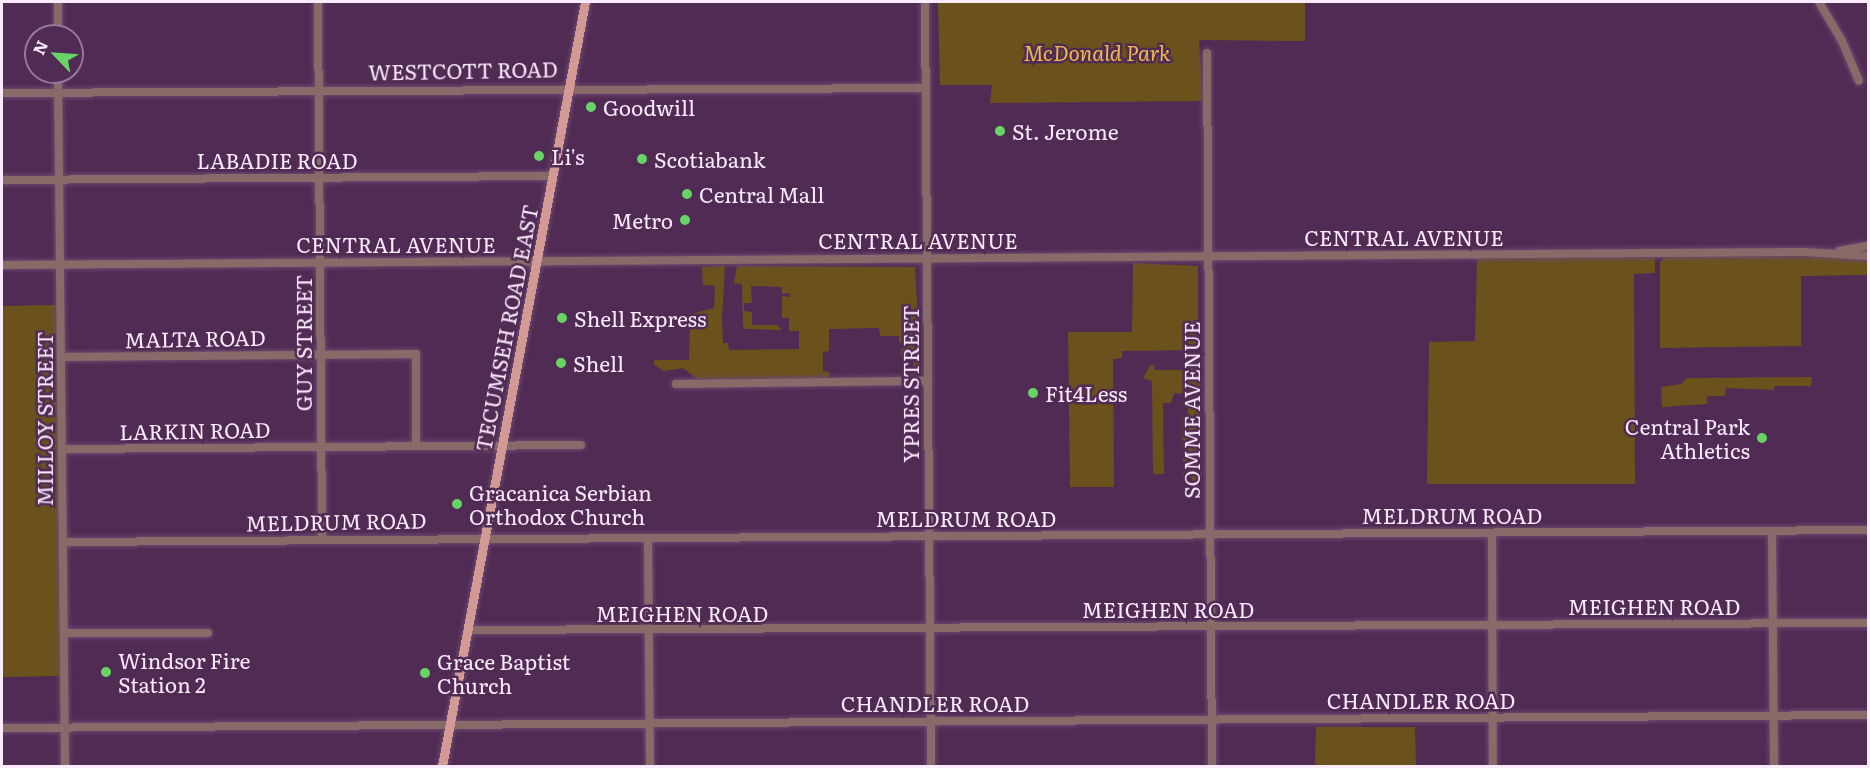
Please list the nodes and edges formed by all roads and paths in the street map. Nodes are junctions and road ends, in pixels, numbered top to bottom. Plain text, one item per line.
1 (58, 2) edge
2 (318, 2) edge
3 (585, 2) edge
4 (926, 2) edge
5 (1818, 2) edge
6 (58, 24) edge
7 (1208, 53) dead end
8 (1859, 81) dead end
9 (59, 84) edge
10 (569, 87) junction
11 (926, 88) junction
12 (319, 90) junction
13 (59, 92) junction
14 (2, 93) edge
15 (553, 176) junction
16 (320, 177) junction
17 (59, 179) junction
18 (2, 180) edge
19 (1869, 246) edge
20 (1835, 252) junction
21 (1209, 256) junction
22 (1869, 256) edge
23 (927, 258) junction
24 (537, 260) junction
25 (320, 262) junction
26 (60, 264) junction
27 (2, 265) edge
28 (321, 355) junction
29 (62, 357) junction
30 (928, 381) junction
31 (676, 384) dead end
32 (503, 445) junction
33 (581, 445) dead end
34 (416, 446) junction
35 (322, 447) junction
36 (62, 449) junction
37 (1869, 530) edge
38 (1772, 531) junction
39 (1492, 533) junction
40 (1210, 534) junction
41 (929, 536) junction
42 (322, 539) junction
43 (485, 539) junction
44 (648, 539) junction
45 (63, 542) junction
46 (1869, 623) edge
47 (1773, 624) junction
48 (1492, 625) junction
49 (1211, 627) junction
50 (930, 629) junction
51 (468, 630) junction
52 (648, 631) junction
53 (64, 633) junction
54 (208, 633) dead end
55 (1869, 715) edge
56 (1773, 716) junction
57 (1493, 717) junction
58 (1212, 718) junction
59 (930, 721) junction
60 (649, 723) junction
61 (451, 724) junction
62 (2, 728) edge
63 (65, 728) junction
64 (65, 766) edge
65 (442, 766) edge
66 (650, 766) edge
67 (931, 766) edge
68 (1212, 766) edge
69 (1493, 766) edge
70 (1774, 766) edge

1 - 6 street
2 - 12 street, GUY STREET
3 - 10 main road, TECUMSEH ROAD EAST
4 - 11 street, YPRES STREET
5 - 8 street
7 - 21 street, SOMME AVENUE
9 - 13 street, MILLOY STREET
10 - 11 street, WESTCOTT ROAD
10 - 12 street, WESTCOTT ROAD
10 - 15 main road, TECUMSEH ROAD EAST
11 - 23 street, YPRES STREET
12 - 13 street, WESTCOTT ROAD
12 - 16 street, GUY STREET
13 - 14 street, WESTCOTT ROAD
13 - 17 street, MILLOY STREET
15 - 16 street, LABADIE ROAD
15 - 24 main road, TECUMSEH ROAD EAST
16 - 17 street, LABADIE ROAD
16 - 25 street, GUY STREET
17 - 18 street, LABADIE ROAD
17 - 26 street, MILLOY STREET
19 - 20 street, CENTRAL AVENUE
20 - 21 street, CENTRAL AVENUE
20 - 22 street, CENTRAL AVENUE
21 - 23 street, CENTRAL AVENUE
21 - 40 street, SOMME AVENUE
23 - 24 street, CENTRAL AVENUE
23 - 30 street, YPRES STREET
24 - 25 street, CENTRAL AVENUE
24 - 32 main road, TECUMSEH ROAD EAST
25 - 26 street, CENTRAL AVENUE
25 - 28 street, GUY STREET
26 - 27 street, CENTRAL AVENUE
26 - 29 street, MILLOY STREET
28 - 29 street, MALTA ROAD
28 - 34 street, MALTA ROAD
28 - 35 street, GUY STREET
29 - 36 street, MILLOY STREET
30 - 31 street
30 - 41 street, YPRES STREET
32 - 33 street, LARKIN ROAD
32 - 34 street, LARKIN ROAD
32 - 43 main road, TECUMSEH ROAD EAST
34 - 35 street, LARKIN ROAD
35 - 36 street, LARKIN ROAD
35 - 42 street, GUY STREET
36 - 45 street, MILLOY STREET
37 - 38 street, MELDRUM ROAD
38 - 39 street, MELDRUM ROAD
38 - 47 street
39 - 40 street, MELDRUM ROAD
39 - 48 street
40 - 41 street, MELDRUM ROAD
40 - 49 street, SOMME AVENUE
41 - 44 street, MELDRUM ROAD
41 - 50 street, YPRES STREET
42 - 43 street, MELDRUM ROAD
42 - 45 street, MELDRUM ROAD
43 - 44 street, MELDRUM ROAD
43 - 51 main road, TECUMSEH ROAD EAST
44 - 52 street
45 - 53 street, MILLOY STREET
46 - 47 street, MEIGHEN ROAD
47 - 48 street, MEIGHEN ROAD
47 - 56 street
48 - 49 street, MEIGHEN ROAD
48 - 57 street
49 - 50 street, MEIGHEN ROAD
49 - 58 street, SOMME AVENUE
50 - 52 street, MEIGHEN ROAD
50 - 59 street, YPRES STREET
51 - 52 street, MEIGHEN ROAD
51 - 61 main road, TECUMSEH ROAD EAST
52 - 60 street
53 - 54 street
53 - 63 street, MILLOY STREET
55 - 56 street, CHANDLER ROAD
56 - 57 street, CHANDLER ROAD
56 - 70 street
57 - 58 street, CHANDLER ROAD
57 - 69 street
58 - 59 street, CHANDLER ROAD
58 - 68 street, SOMME AVENUE
59 - 60 street, CHANDLER ROAD
59 - 67 street, YPRES STREET
60 - 61 street, CHANDLER ROAD
60 - 66 street
61 - 63 street, CHANDLER ROAD
61 - 65 main road, TECUMSEH ROAD EAST
62 - 63 street, CHANDLER ROAD
63 - 64 street, MILLOY STREET

